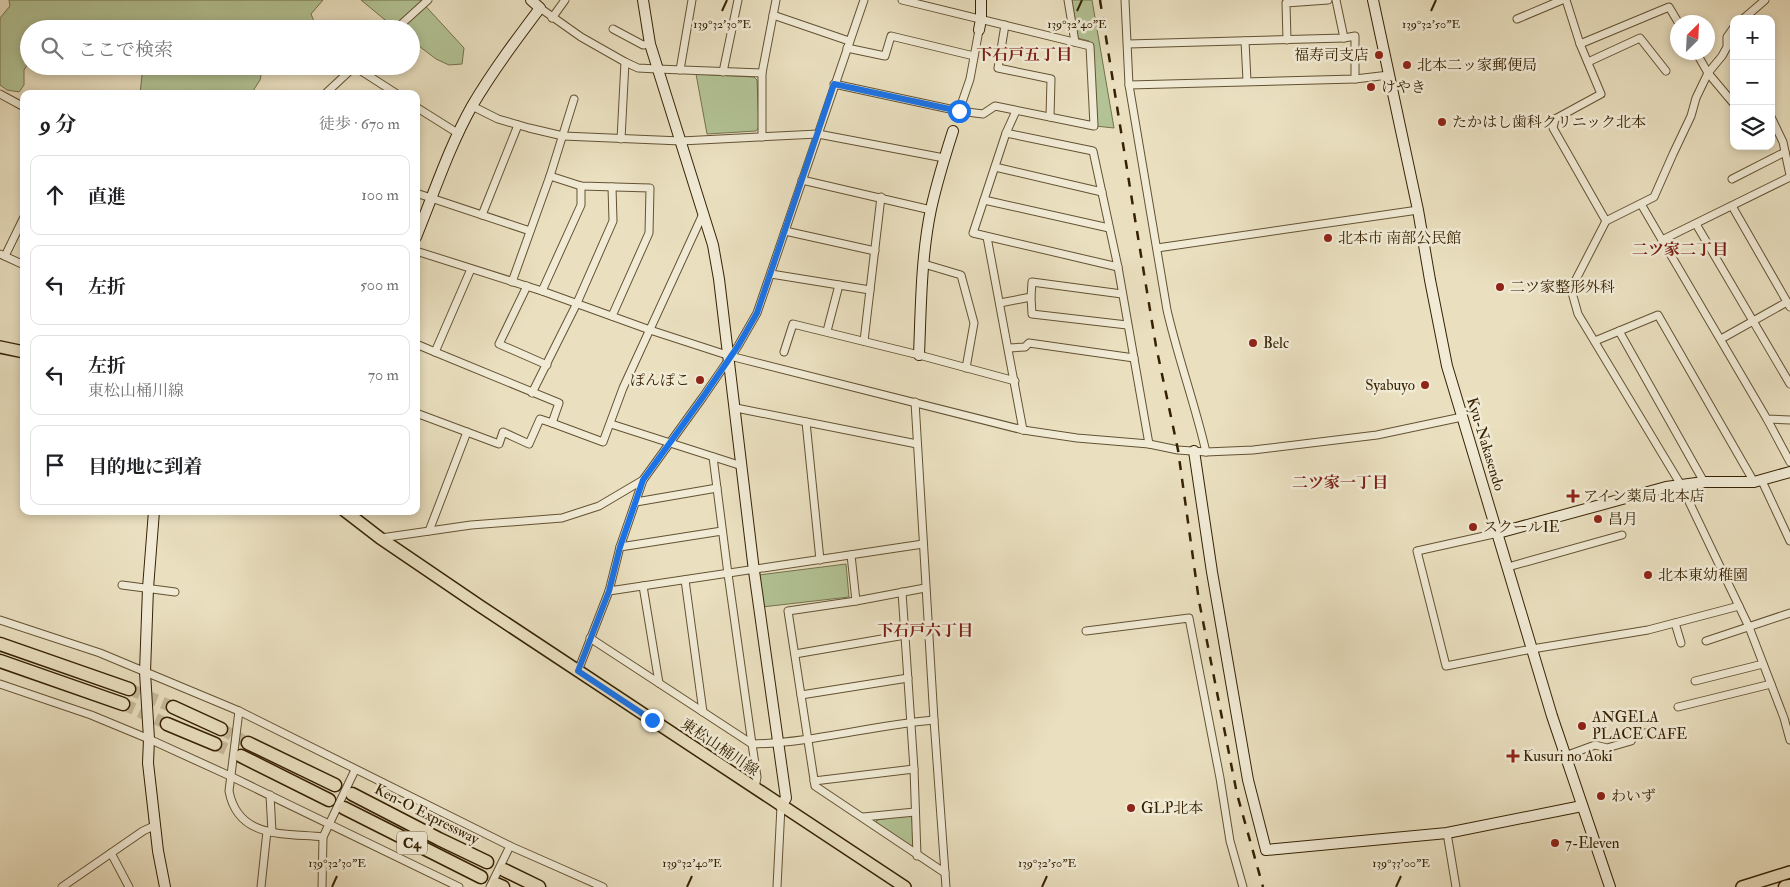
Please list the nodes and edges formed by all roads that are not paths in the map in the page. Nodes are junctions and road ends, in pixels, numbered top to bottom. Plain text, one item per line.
1 (428, 0) edge
2 (531, 0) edge
3 (564, 0) edge
4 (643, 0) edge
5 (692, 0) edge
6 (738, 0) edge
7 (776, 0) edge
8 (903, 0) edge
9 (980, 0) edge
10 (1068, 0) edge
11 (1125, 0) edge
12 (1328, 0) edge
13 (1336, 0) edge
14 (1373, 0) edge
15 (1564, 0) edge
16 (1765, 0) edge
17 (861, 1) edge
18 (1286, 1) edge
19 (540, 8) junction
20 (773, 15) junction
21 (1674, 15) edge
22 (1748, 15) edge
23 (552, 18) junction
24 (1517, 18) dead end
25 (406, 20) edge
26 (980, 24) junction
27 (1006, 25) junction
28 (613, 29) dead end
29 (1730, 33) edge
30 (1344, 38) junction
31 (1287, 40) junction
32 (1246, 41) junction
33 (1075, 42) junction
34 (650, 44) junction
35 (1128, 44) junction
36 (1580, 44) junction
37 (848, 45) junction
38 (974, 56) junction
39 (1701, 60) edge
40 (625, 62) junction
41 (1588, 62) junction
42 (657, 69) junction
43 (680, 70) junction
44 (1666, 71) dead end
45 (723, 72) junction
46 (762, 73) junction
47 (1708, 73) junction
48 (345, 75) edge
49 (368, 75) edge
50 (1389, 75) junction
51 (1355, 79) junction
52 (1247, 81) junction
53 (834, 84) junction
54 (1128, 85) junction
55 (329, 90) edge
56 (390, 90) edge
57 (0, 94) edge
58 (574, 99) dead end
59 (1730, 99) edge
60 (20, 105) edge
61 (472, 106) junction
62 (420, 109) edge
63 (959, 111) junction
64 (1016, 111) junction
65 (1050, 117) junction
66 (518, 125) junction
67 (1775, 125) edge
68 (953, 130) dead end
69 (1006, 133) junction
70 (459, 134) junction
71 (818, 134) junction
72 (563, 136) junction
73 (762, 137) junction
74 (621, 139) junction
75 (681, 141) junction
76 (1785, 152) junction
77 (944, 158) junction
78 (995, 167) junction
79 (550, 176) junction
80 (1790, 176) edge
81 (1732, 179) dead end
82 (802, 180) junction
83 (581, 186) junction
84 (612, 187) junction
85 (1102, 192) junction
86 (420, 195) edge
87 (880, 197) junction
88 (431, 199) junction
89 (984, 200) junction
90 (1641, 204) junction
91 (1732, 206) junction
92 (931, 210) junction
93 (1418, 210) junction
94 (703, 214) junction
95 (482, 215) junction
96 (1606, 221) junction
97 (20, 224) edge
98 (1696, 224) junction
99 (420, 227) edge
100 (1109, 228) junction
101 (530, 231) junction
102 (785, 231) junction
103 (987, 237) junction
104 (1662, 240) junction
105 (1156, 248) junction
106 (875, 251) junction
107 (420, 252) edge
108 (2, 255) edge
109 (20, 263) edge
110 (924, 264) junction
111 (1118, 267) junction
112 (471, 269) junction
113 (771, 274) junction
114 (512, 282) junction
115 (839, 285) junction
116 (527, 286) junction
117 (870, 290) junction
118 (542, 291) junction
119 (1122, 294) junction
120 (1031, 298) junction
121 (577, 303) junction
122 (1000, 303) junction
123 (1789, 305) edge
124 (612, 316) junction
125 (1754, 321) junction
126 (1127, 325) junction
127 (650, 330) junction
128 (1619, 331) junction
129 (827, 332) junction
130 (1721, 339) junction
131 (864, 341) junction
132 (1596, 341) junction
133 (420, 346) edge
134 (0, 347) edge
135 (1008, 348) junction
136 (20, 351) edge
137 (435, 352) junction
138 (784, 352) dead end
139 (919, 355) junction
140 (730, 356) junction
141 (1134, 358) junction
142 (547, 365) junction
143 (966, 368) junction
144 (1015, 381) junction
145 (1790, 384) edge
146 (532, 393) junction
147 (915, 402) junction
148 (736, 408) junction
149 (420, 415) edge
150 (1462, 417) junction
151 (1767, 419) junction
152 (1790, 420) edge
153 (806, 422) junction
154 (552, 423) junction
155 (611, 424) junction
156 (1023, 430) junction
157 (467, 432) junction
158 (669, 443) junction
159 (917, 444) junction
160 (1149, 444) junction
161 (1194, 451) junction
162 (1206, 452) junction
163 (713, 457) junction
164 (1790, 462) edge
165 (742, 466) junction
166 (1790, 472) edge
167 (643, 480) junction
168 (1704, 482) junction
169 (1758, 482) junction
170 (1681, 485) junction
171 (717, 488) junction
172 (636, 502) junction
173 (154, 515) edge
174 (350, 515) edge
175 (1787, 528) edge
176 (429, 531) junction
177 (722, 531) junction
178 (1498, 533) junction
179 (1622, 535) dead end
180 (380, 538) junction
181 (1790, 541) edge
182 (923, 544) junction
183 (620, 547) junction
184 (851, 555) junction
185 (820, 560) junction
186 (1508, 567) junction
187 (754, 571) junction
188 (728, 574) junction
189 (686, 580) junction
190 (122, 585) dead end
191 (643, 586) junction
192 (148, 588) junction
193 (925, 588) junction
194 (609, 591) junction
195 (175, 592) dead end
196 (902, 592) junction
197 (856, 601) junction
198 (1739, 606) junction
199 (1790, 613) edge
200 (0, 620) edge
201 (1675, 623) junction
202 (1749, 628) junction
203 (1086, 631) dead end
204 (905, 635) junction
205 (590, 638) junction
206 (1706, 641) dead end
207 (1681, 643) dead end
208 (0, 644) edge
209 (1532, 649) junction
210 (795, 654) junction
211 (0, 661) edge
212 (1763, 664) junction
213 (578, 671) junction
214 (145, 672) junction
215 (908, 678) junction
216 (1695, 680) dead end
217 (659, 683) junction
218 (0, 684) edge
219 (1771, 684) junction
220 (129, 689) tunnel mouth
221 (801, 695) junction
222 (123, 704) tunnel mouth
223 (173, 707) tunnel mouth
224 (1678, 707) dead end
225 (239, 711) junction
226 (703, 712) junction
227 (934, 720) junction
228 (910, 722) junction
229 (168, 724) tunnel mouth
230 (221, 729) tunnel mouth
231 (1656, 731) dead end
232 (808, 738) junction
233 (149, 740) junction
234 (1790, 740) edge
235 (248, 743) tunnel mouth
236 (779, 743) junction
237 (215, 744) tunnel mouth
238 (752, 744) junction
239 (241, 756) tunnel mouth
240 (1565, 756) junction
241 (914, 769) junction
242 (355, 770) junction
243 (230, 776) junction
244 (814, 782) junction
245 (335, 785) dead end
246 (755, 788) junction
247 (352, 794) dead end
248 (270, 795) junction
249 (329, 800) dead end
250 (781, 806) junction
251 (1582, 806) junction
252 (344, 808) dead end
253 (915, 812) junction
254 (863, 817) junction
255 (329, 824) junction
256 (156, 825) junction
257 (270, 832) junction
258 (1447, 833) junction
259 (323, 838) junction
260 (510, 846) junction
261 (111, 853) junction
262 (917, 856) junction
263 (487, 862) dead end
264 (504, 870) dead end
265 (1790, 872) edge
266 (945, 873) junction
267 (482, 877) dead end
268 (893, 884) edge
269 (496, 886) edge
270 (1790, 886) edge
271 (62, 887) edge
272 (129, 887) edge
273 (165, 887) edge
274 (261, 887) edge
275 (322, 887) edge
276 (459, 887) edge
277 (539, 887) edge
278 (604, 887) edge
279 (777, 887) edge
280 (905, 887) edge
281 (946, 887) edge
282 (1243, 887) edge
283 (1456, 887) edge
284 (1610, 887) edge
285 (1742, 887) edge
286 (1785, 887) edge

1 - 25 street
2 - 19 street
3 - 23 street
4 - 34 street
5 - 43 street
6 - 45 street
7 - 20 street
8 - 26 street
9 - 26 street
10 - 33 street
11 - 35 street
12 - 18 street
13 - 30 street
14 - 50 street, Kyu-Nakasendo
15 - 24 street
15 - 36 street
16 - 22 street
17 - 37 street
18 - 31 street
19 - 23 street
19 - 61 street
20 - 37 street
20 - 46 street
21 - 36 street
23 - 40 street
26 - 27 street
26 - 38 street
27 - 33 street
27 - 65 street
28 - 34 street
29 - 47 street
30 - 31 street
30 - 51 street
31 - 32 street
32 - 35 street
32 - 52 street
33 - 65 street
34 - 42 street
35 - 54 street
36 - 41 street
37 - 38 street
37 - 53 street
38 - 63 street
39 - 47 street
40 - 42 street
40 - 74 street
41 - 44 street
41 - 96 street
42 - 43 street
42 - 75 street
43 - 45 street
45 - 46 street
46 - 73 street
47 - 59 street
47 - 90 street
48 - 55 street
49 - 56 street
50 - 51 street
50 - 93 street, Kyu-Nakasendo
51 - 52 street
52 - 54 street
53 - 63 street
53 - 71 street
54 - 105 street
57 - 60 street
58 - 72 street
61 - 66 street
61 - 70 street
62 - 70 street
63 - 64 street
64 - 65 street
64 - 69 street
66 - 72 street
66 - 95 street
67 - 76 street
68 - 77 street
69 - 78 street
69 - 85 street
70 - 88 street
71 - 73 street
71 - 77 street
71 - 82 street
72 - 74 street
72 - 79 street
73 - 75 street
74 - 75 street
75 - 94 street
76 - 80 street
76 - 81 street
77 - 92 street
78 - 85 street
78 - 89 street
79 - 83 street
79 - 101 street
80 - 91 street
82 - 87 street
82 - 102 street
83 - 84 street
83 - 118 street
84 - 121 street
84 - 124 street
85 - 100 street
86 - 88 street
87 - 92 street
87 - 106 street
88 - 95 street
88 - 99 street
89 - 100 street
89 - 103 street
90 - 96 street
90 - 104 street
91 - 98 street
91 - 123 street
92 - 110 street
93 - 105 street
93 - 150 street, Kyu-Nakasendo
94 - 127 street
94 - 140 street
95 - 101 street
96 - 132 street
97 - 108 street
98 - 104 street
98 - 125 street
100 - 111 street
101 - 114 street
102 - 106 street
102 - 113 street
103 - 111 street
103 - 122 street
104 - 130 street
105 - 162 street
106 - 117 street
107 - 112 street
108 - 109 street
110 - 139 street
110 - 143 street
111 - 119 street
112 - 114 street
112 - 137 street
113 - 115 street
113 - 140 street
114 - 116 street
115 - 117 street
115 - 129 street
116 - 118 street
116 - 142 street
117 - 131 street
118 - 121 street
119 - 120 street
119 - 126 street
120 - 122 street
120 - 126 street
121 - 124 street
121 - 142 street
122 - 135 street
123 - 125 street
124 - 127 street
125 - 130 street
125 - 145 street
126 - 141 street
127 - 140 street
127 - 155 street
128 - 132 street
128 - 168 street
128 - 169 street
129 - 131 street
129 - 138 street
130 - 151 street
131 - 139 street
132 - 170 street
133 - 137 street
134 - 136 main road
135 - 141 street
135 - 144 street
137 - 146 street
139 - 143 street
140 - 147 street
140 - 148 street
140 - 158 street
141 - 160 street
142 - 146 street
143 - 144 street
144 - 156 street
146 - 154 street
147 - 156 street
147 - 159 street
148 - 153 street
148 - 165 street
149 - 157 street
150 - 162 street
150 - 178 street, Kyu-Nakasendo
151 - 152 street
151 - 164 street
153 - 159 street
153 - 185 street
154 - 155 street
154 - 157 street
155 - 158 street
156 - 160 street
157 - 176 street
158 - 163 street
158 - 167 street
159 - 182 street
160 - 161 street
161 - 162 street
161 - 258 street
163 - 165 street
163 - 171 street
165 - 187 street
166 - 169 street
167 - 172 street
167 - 176 street
168 - 169 street
168 - 170 street
169 - 175 street
170 - 178 street
170 - 198 street
171 - 172 street
171 - 177 street
172 - 183 street
173 - 192 street
174 - 180 main road, 東松山桶川線
175 - 181 street
176 - 180 street
177 - 183 street
177 - 188 street
178 - 186 street, Kyu-Nakasendo
178 - 209 street
179 - 186 street
180 - 213 main road, 東松山桶川線
182 - 184 street
182 - 193 street
183 - 194 street
184 - 185 street
184 - 197 street
185 - 187 street
186 - 209 street, Kyu-Nakasendo
187 - 188 street
187 - 236 street
188 - 189 street
188 - 238 street
189 - 191 street
189 - 226 street
190 - 192 street
191 - 194 street
191 - 217 street
192 - 195 street
192 - 214 street
193 - 196 street
193 - 227 street
194 - 205 street
196 - 197 street
196 - 204 street
197 - 210 street
198 - 201 street
198 - 202 street
199 - 202 street
200 - 214 street
201 - 207 street
201 - 209 street
202 - 206 street
202 - 212 street
203 - 282 street
204 - 210 street
204 - 215 street
205 - 213 street
205 - 217 street
208 - 220 highway
209 - 240 street, Kyu-Nakasendo
210 - 221 street
211 - 222 highway
212 - 216 street
212 - 219 street
213 - 246 main road, 東松山桶川線
214 - 225 street
214 - 233 street
215 - 221 street
215 - 228 street
217 - 226 street
218 - 233 street
219 - 224 street
219 - 234 street
221 - 232 street
223 - 230 highway
225 - 242 street
225 - 243 street
226 - 238 street
227 - 228 street
227 - 266 street
228 - 232 street
228 - 241 street
229 - 237 highway
231 - 240 street
232 - 236 street
232 - 244 street
233 - 243 street
233 - 256 street
235 - 245 highway
236 - 238 street
236 - 250 street
238 - 246 street
239 - 249 highway
240 - 251 street, Kyu-Nakasendo
241 - 244 street
241 - 253 street
242 - 255 street
242 - 260 street
243 - 248 street
243 - 257 street
244 - 254 street
246 - 250 main road, 東松山桶川線
247 - 263 highway, Ken-O Expressway / C4
248 - 255 street
248 - 257 street
250 - 268 main road, 東松山桶川線
250 - 279 street
251 - 258 street
251 - 284 street, Kyu-Nakasendo
252 - 267 highway, C4
253 - 254 street
253 - 262 street
254 - 262 street
255 - 259 street
255 - 276 street
256 - 261 street
256 - 273 street
257 - 259 street
257 - 274 street
258 - 283 street
259 - 275 street
260 - 269 street
260 - 278 street
261 - 271 street
261 - 272 street
262 - 266 street
264 - 277 highway
265 - 285 main road
266 - 281 street
268 - 280 main road, 東松山桶川線
270 - 286 highway

